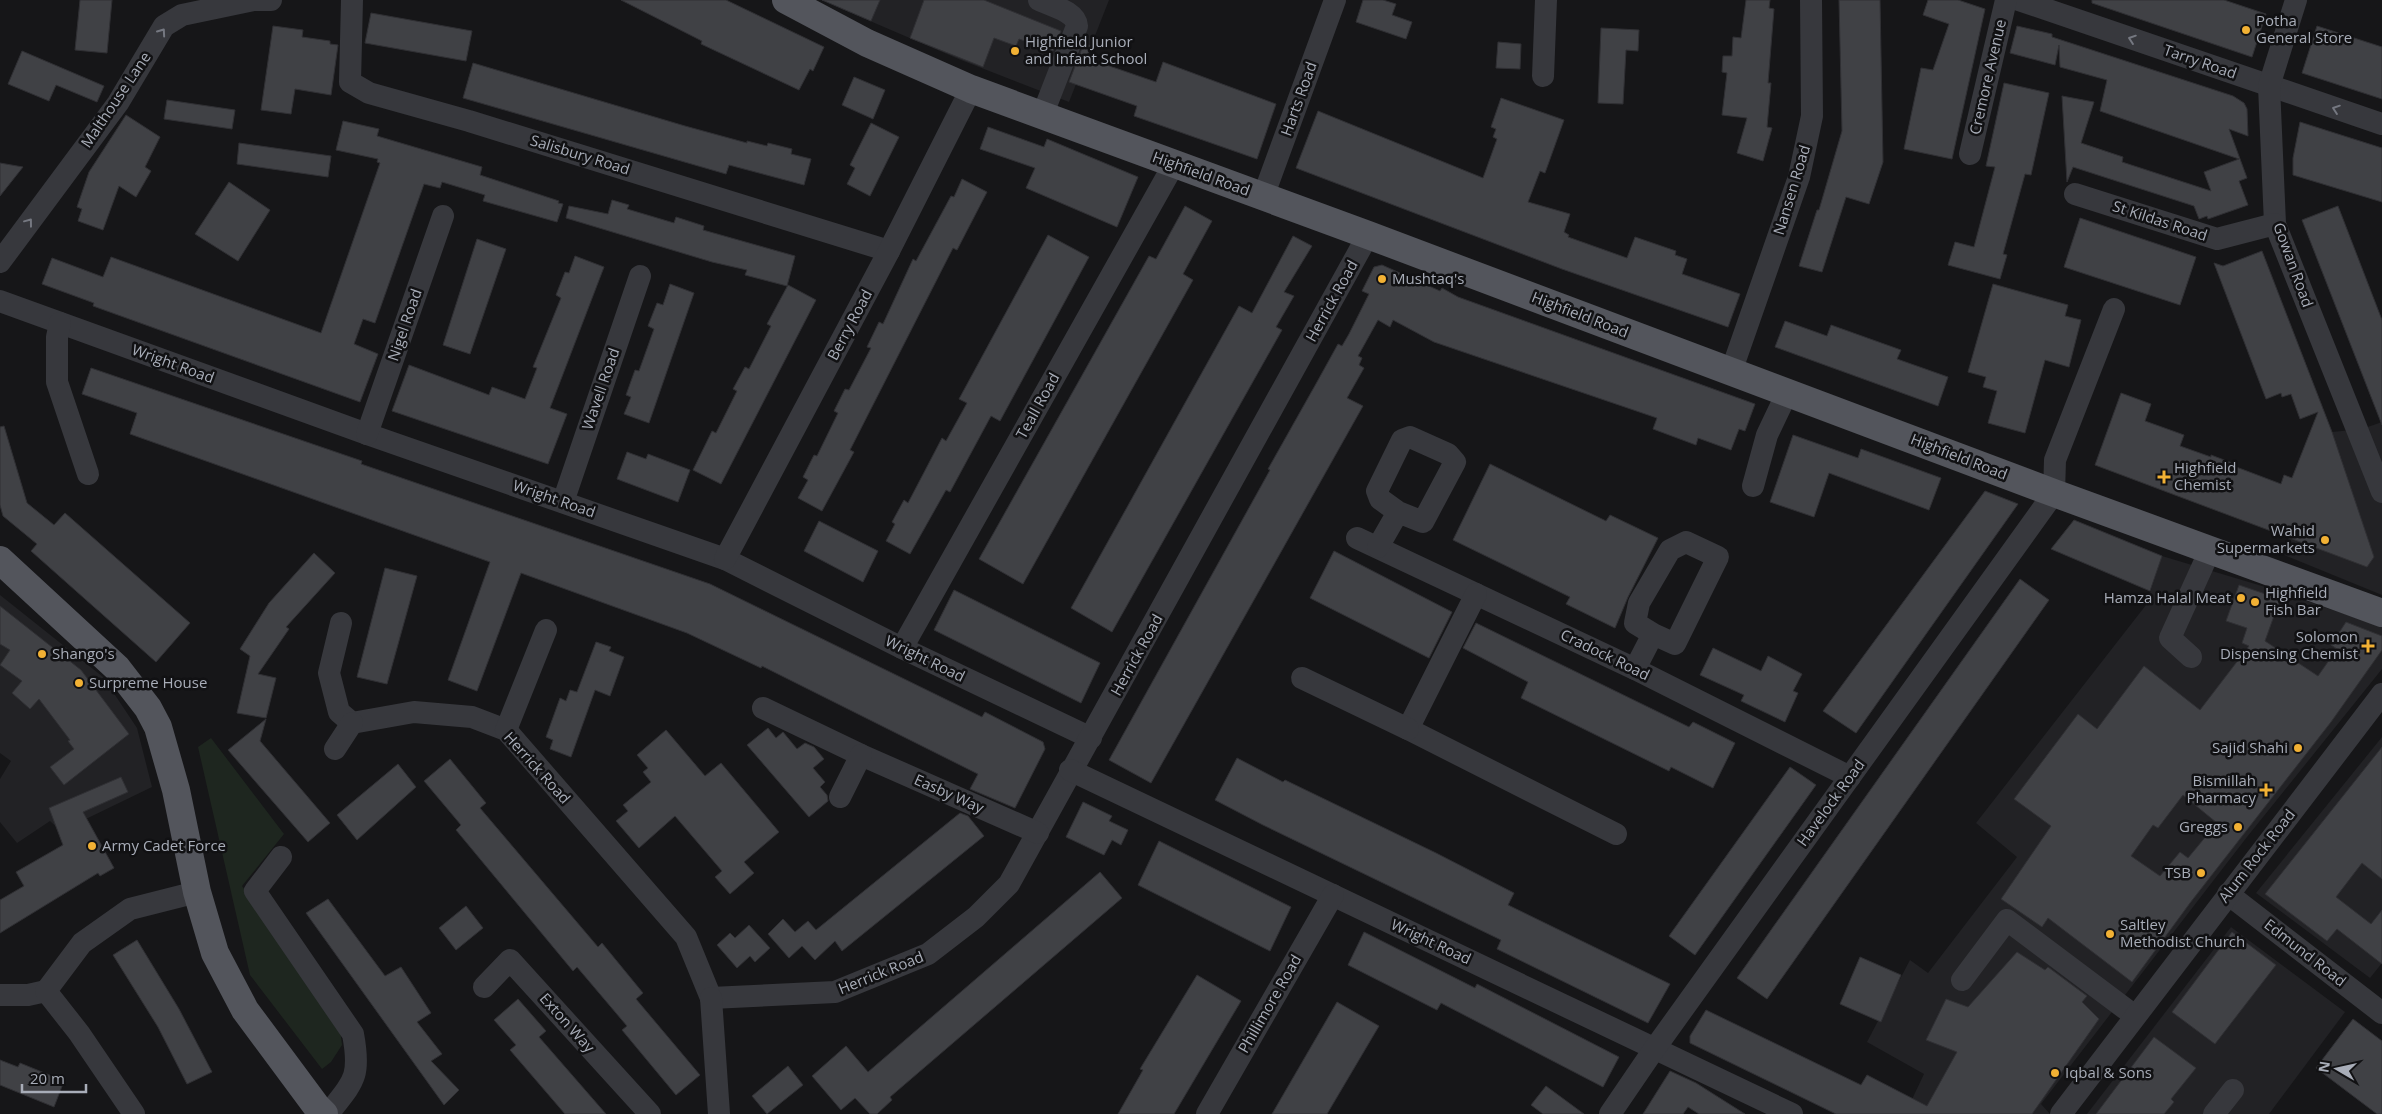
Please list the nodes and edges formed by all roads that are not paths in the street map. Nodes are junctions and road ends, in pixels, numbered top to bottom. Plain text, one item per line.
1 (271, 0) edge
2 (352, 0) edge
3 (786, 0) edge
4 (1039, 0) edge
5 (1335, 0) edge
6 (1546, 0) edge
7 (1811, 0) edge
8 (2006, 0) edge
9 (2019, 0) edge
10 (2296, 0) edge
11 (1544, 76) dead end
12 (2269, 86) junction
13 (971, 89) junction
14 (1042, 116) junction
15 (2382, 124) edge
16 (1970, 154) dead end
17 (1174, 164) junction
18 (2075, 194) dead end
19 (1263, 198) junction
20 (444, 216) dead end
21 (2275, 224) junction
22 (1368, 235) junction
23 (890, 251) junction
24 (0, 262) edge
25 (640, 276) dead end
26 (0, 301) edge
27 (2114, 309) dead end
28 (60, 323) junction
29 (1731, 372) junction
30 (1787, 393) junction
31 (367, 434) junction
32 (88, 474) dead end
33 (1753, 486) dead end
34 (2382, 492) edge
35 (2054, 493) junction
36 (563, 502) junction
37 (1398, 512) dead end
38 (1357, 538) dead end
39 (1378, 547) junction
40 (2210, 550) junction
41 (725, 559) junction
42 (0, 560) edge
43 (1476, 594) junction
44 (2382, 612) edge
45 (341, 623) dead end
46 (546, 630) dead end
47 (1653, 634) dead end
48 (902, 648) junction
49 (2191, 657) dead end
50 (1635, 670) junction
51 (1302, 678) dead end
52 (2382, 694) edge
53 (763, 708) dead end
54 (352, 723) junction
55 (1408, 729) junction
56 (506, 730) junction
57 (1091, 738) junction
58 (335, 749) dead end
59 (861, 755) junction
60 (1070, 770) junction
61 (1850, 777) junction
62 (840, 797) dead end
63 (1038, 832) junction
64 (1616, 834) dead end
65 (281, 857) dead end
66 (196, 892) junction
67 (2228, 894) junction
68 (1333, 895) junction
69 (1962, 980) dead end
70 (484, 987) dead end
71 (46, 991) junction
72 (0, 995) edge
73 (710, 998) junction
74 (2382, 1013) edge
75 (2135, 1016) junction
76 (1655, 1048) junction
77 (2233, 1090) dead end
78 (134, 1114) edge
79 (324, 1114) edge
80 (328, 1114) edge
81 (650, 1114) edge
82 (719, 1114) edge
83 (1207, 1114) edge
84 (1610, 1114) edge
85 (1792, 1114) edge
86 (2061, 1114) edge
87 (2214, 1114) edge

24 -> 1 street, Malthouse Lane
2 - 23 street, Salisbury Road
3 - 13 main road, Highfield Road
4 - 14 street
5 - 19 street, Harts Road
6 - 11 street
7 - 29 street, Nansen Road
8 - 16 street, Cremore Avenue
12 -> 9 street, Tarry Road
10 - 12 street, Gowan Road
15 -> 12 street, Tarry Road
12 - 21 street, Gowan Road
13 - 14 main road, Highfield Road
13 - 23 street, Berry Road
14 - 17 main road, Highfield Road
17 - 19 main road, Highfield Road
17 - 48 street, Teall Road
18 - 21 street, St Kildas Road
19 - 22 main road, Highfield Road
20 - 31 street, Nigel Road
21 - 34 street, Gowan Road
22 - 29 main road, Highfield Road
22 - 57 street, Herrick Road
23 - 41 street, Berry Road
25 - 36 street, Wavell Road
26 - 28 street, Wright Road
27 - 35 street
28 - 31 street, Wright Road
28 - 32 street
29 - 30 main road, Highfield Road
30 - 33 street
30 - 35 main road, Highfield Road
31 - 36 street, Wright Road
35 - 40 main road, Highfield Road
35 - 61 street, Havelock Road
36 - 41 street, Wright Road
37 - 39 street
38 - 39 street, Cradock Road
39 - 43 street, Cradock Road
40 - 44 main road, Highfield Road
40 - 49 street
41 - 48 street, Wright Road
42 - 66 main road
43 - 50 street, Cradock Road
43 - 55 street
45 - 54 street
46 - 56 street
47 - 50 street
48 - 57 street, Wright Road
50 - 61 street, Cradock Road
51 - 55 street
52 - 67 street, Alum Rock Road
53 - 59 street, Easby Way
54 - 56 street, Herrick Road
54 - 58 street
55 - 64 street
56 - 73 street, Herrick Road
57 - 60 street, Herrick Road
59 - 62 street
59 - 63 street, Easby Way
60 - 63 street, Herrick Road
60 - 68 street, Wright Road
61 - 76 street, Havelock Road
63 - 73 street, Herrick Road
65 - 80 street
66 - 71 street
66 - 79 main road
67 - 74 street, Edmund Road
67 - 75 street, Alum Rock Road
68 - 76 street, Wright Road
68 - 83 street, Phillimore Road
69 - 75 street
70 - 81 street, Exton Way
71 - 72 street
71 - 78 street
73 - 82 street
75 - 86 street, Alum Rock Road
76 - 84 street, Havelock Road
76 - 85 street, Wright Road
77 - 87 street

